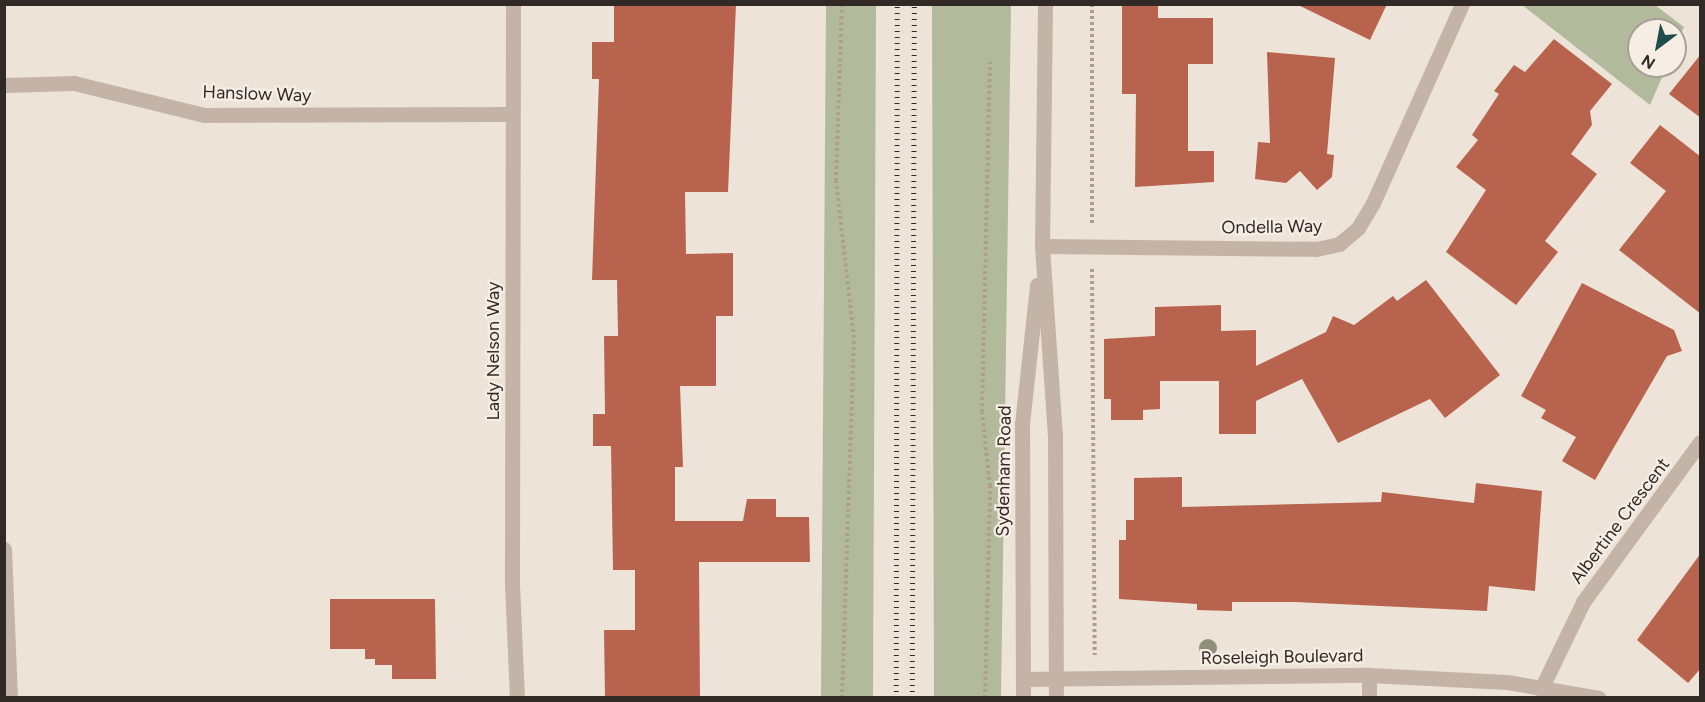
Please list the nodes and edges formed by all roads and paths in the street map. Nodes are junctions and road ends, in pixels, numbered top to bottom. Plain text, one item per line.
1 (513, 4) edge
2 (843, 4) edge
3 (1044, 4) edge
4 (1092, 4) edge
5 (1462, 4) edge
6 (990, 62) dead end
7 (4, 86) edge
8 (512, 114) junction
9 (1042, 246) junction
10 (1092, 246) junction
11 (1701, 441) edge
12 (4, 549) edge
13 (1369, 675) junction
14 (1023, 679) junction
15 (1056, 679) junction
16 (1095, 679) junction
17 (1547, 693) edge
18 (10, 698) edge
19 (517, 698) edge
20 (842, 698) edge
21 (986, 698) edge
22 (1023, 698) edge
23 (1056, 698) edge
24 (1369, 698) edge
25 (1599, 698) edge

1 - 8 street, Lady Nelson Way
2 - 20 path
3 - 9 street, Sydenham Road
4 - 10 path
5 - 10 street, Ondella Way
6 - 21 path
7 - 8 street, Hanslow Way
8 - 19 street, Lady Nelson Way
9 - 10 street, Ondella Way
9 - 14 street, Sydenham Road
9 - 15 street, Sydenham Road
10 - 16 path
11 - 17 street, Albertine Crescent
12 - 18 street
13 - 16 street, Roseleigh Boulevard
13 - 17 street, Roseleigh Boulevard
13 - 24 street
14 - 15 street, Roseleigh Boulevard
14 - 22 street, Sydenham Road
15 - 16 street, Roseleigh Boulevard
15 - 23 street, Sydenham Road
17 - 25 street, Roseleigh Boulevard

